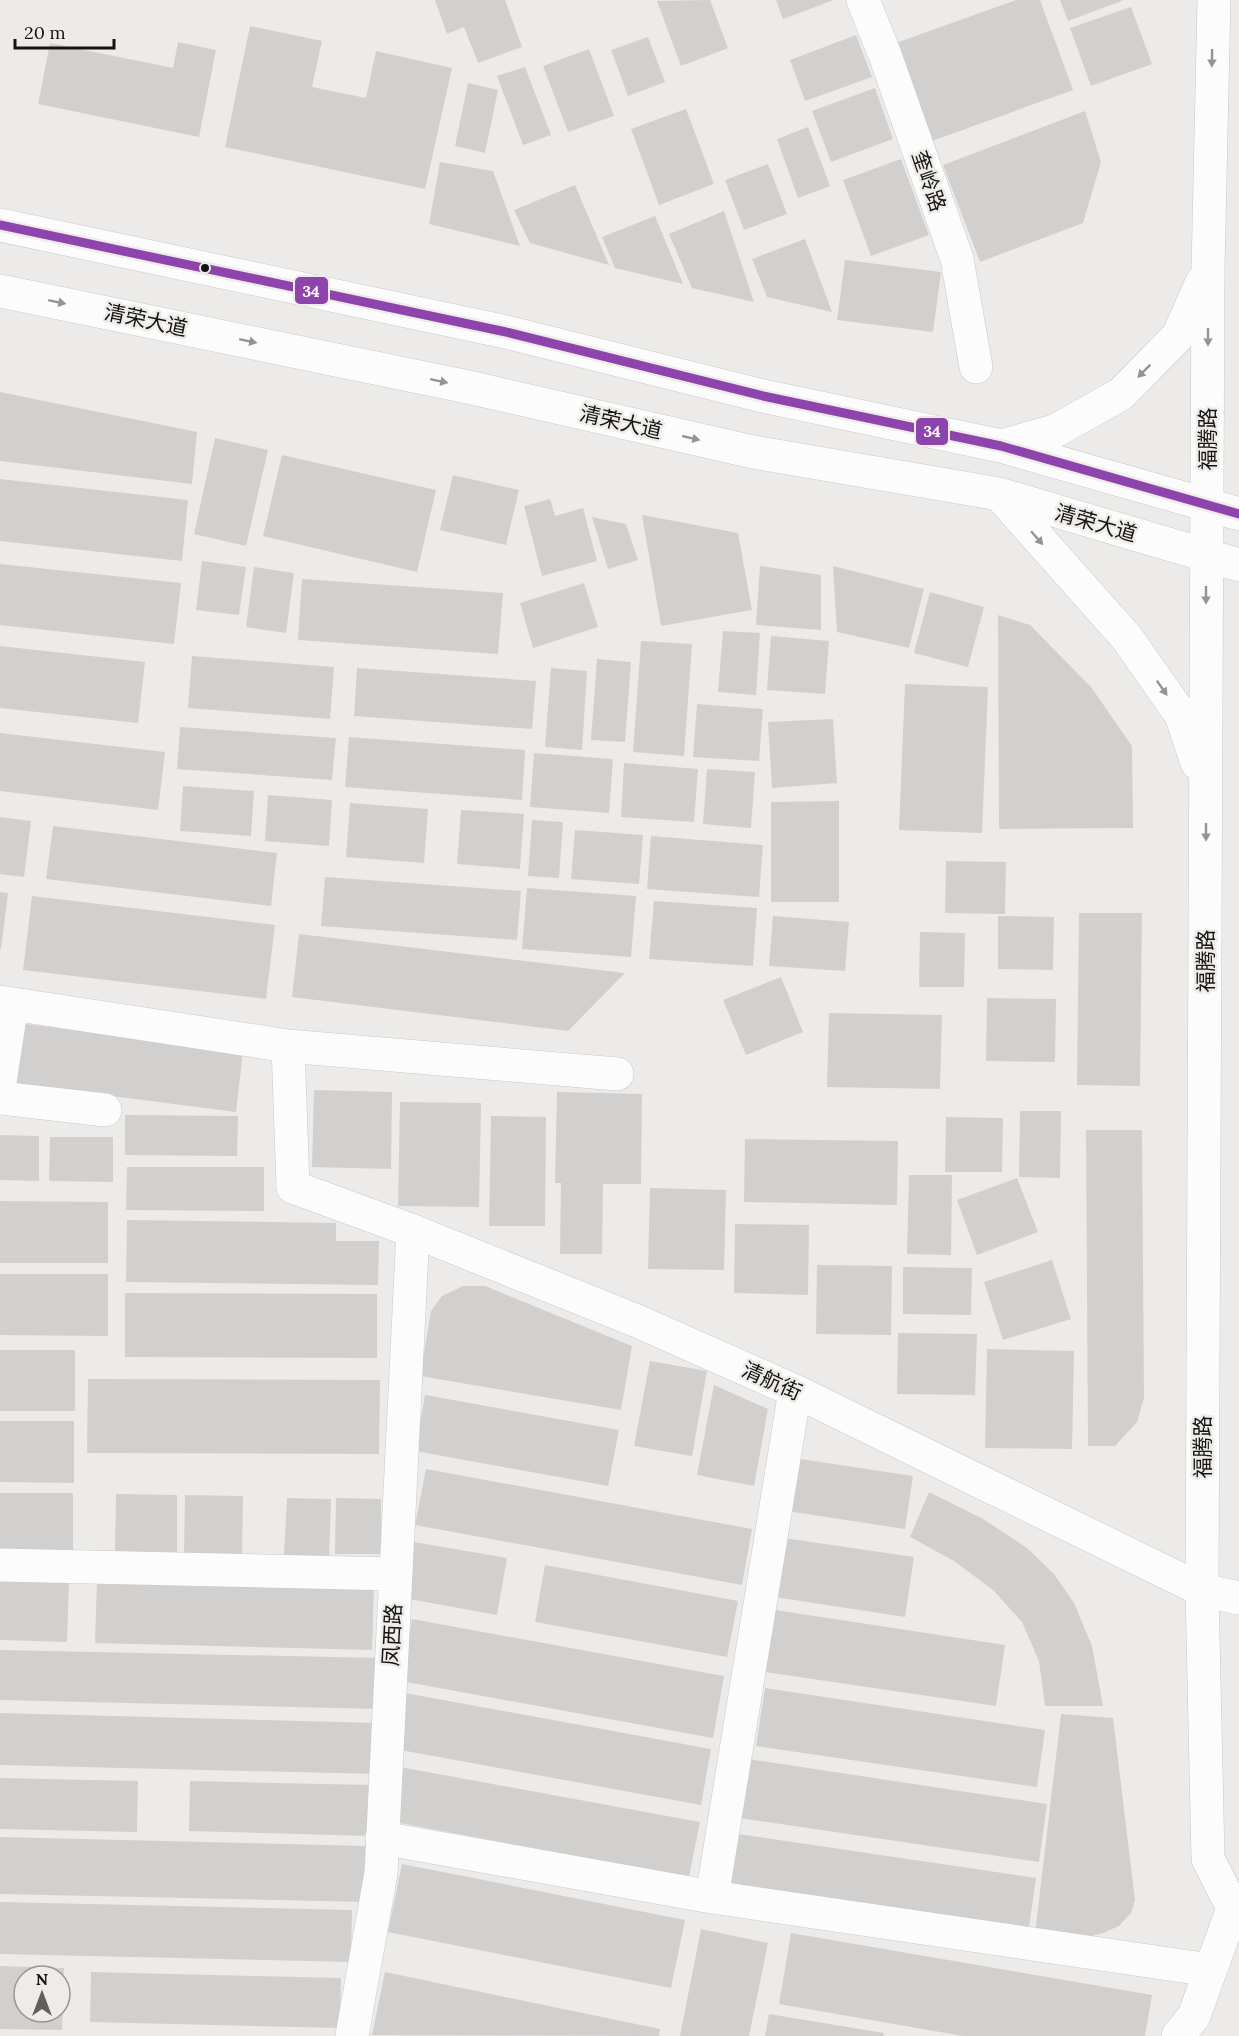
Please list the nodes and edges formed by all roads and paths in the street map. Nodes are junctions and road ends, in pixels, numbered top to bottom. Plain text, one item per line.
1 (864, 0) edge
2 (1214, 0) edge
3 (0, 225) edge
4 (1208, 270) junction
5 (0, 291) edge
6 (976, 367) dead end
7 (1002, 446) junction
8 (999, 494) junction
9 (1207, 505) junction
10 (1239, 514) edge
11 (1207, 555) junction
12 (1239, 565) edge
13 (1206, 787) junction
14 (6, 1003) edge
15 (288, 1046) junction
16 (617, 1074) dead end
17 (0, 1082) edge
18 (0, 1098) edge
19 (105, 1110) dead end
20 (412, 1231) junction
21 (795, 1391) junction
22 (0, 1565) edge
23 (395, 1574) junction
24 (1202, 1590) junction
25 (1239, 1598) edge
26 (382, 1838) junction
27 (712, 1897) junction
28 (1236, 1905) edge
29 (1210, 1970) junction
30 (351, 2036) edge
31 (1178, 2036) edge

1 - 6 main road, 奎岭路
2 -> 4 main road, 福腾路
3 - 7 main road
4 -> 7 main road
4 -> 9 main road, 福腾路
5 -> 8 main road, 清荣大道
7 - 9 main road
8 - 11 main road, 清荣大道
8 -> 13 main road
9 - 10 main road
9 - 11 main road, 福腾路
11 - 12 main road, 清荣大道
11 -> 13 main road, 福腾路
13 -> 24 main road, 福腾路
14 - 15 main road
14 - 17 main road
15 - 16 main road
15 - 20 main road, 清航街
18 - 19 main road
20 - 21 main road, 清航街
20 - 23 main road, 凤西路
21 - 24 main road, 清航街
21 - 27 main road
22 - 23 main road
23 - 26 main road, 凤西路
24 - 25 main road, 清航街
24 - 28 main road, 福腾路
26 - 27 main road
26 - 30 main road, 凤西路
27 - 29 main road
28 - 29 main road
29 - 31 main road

